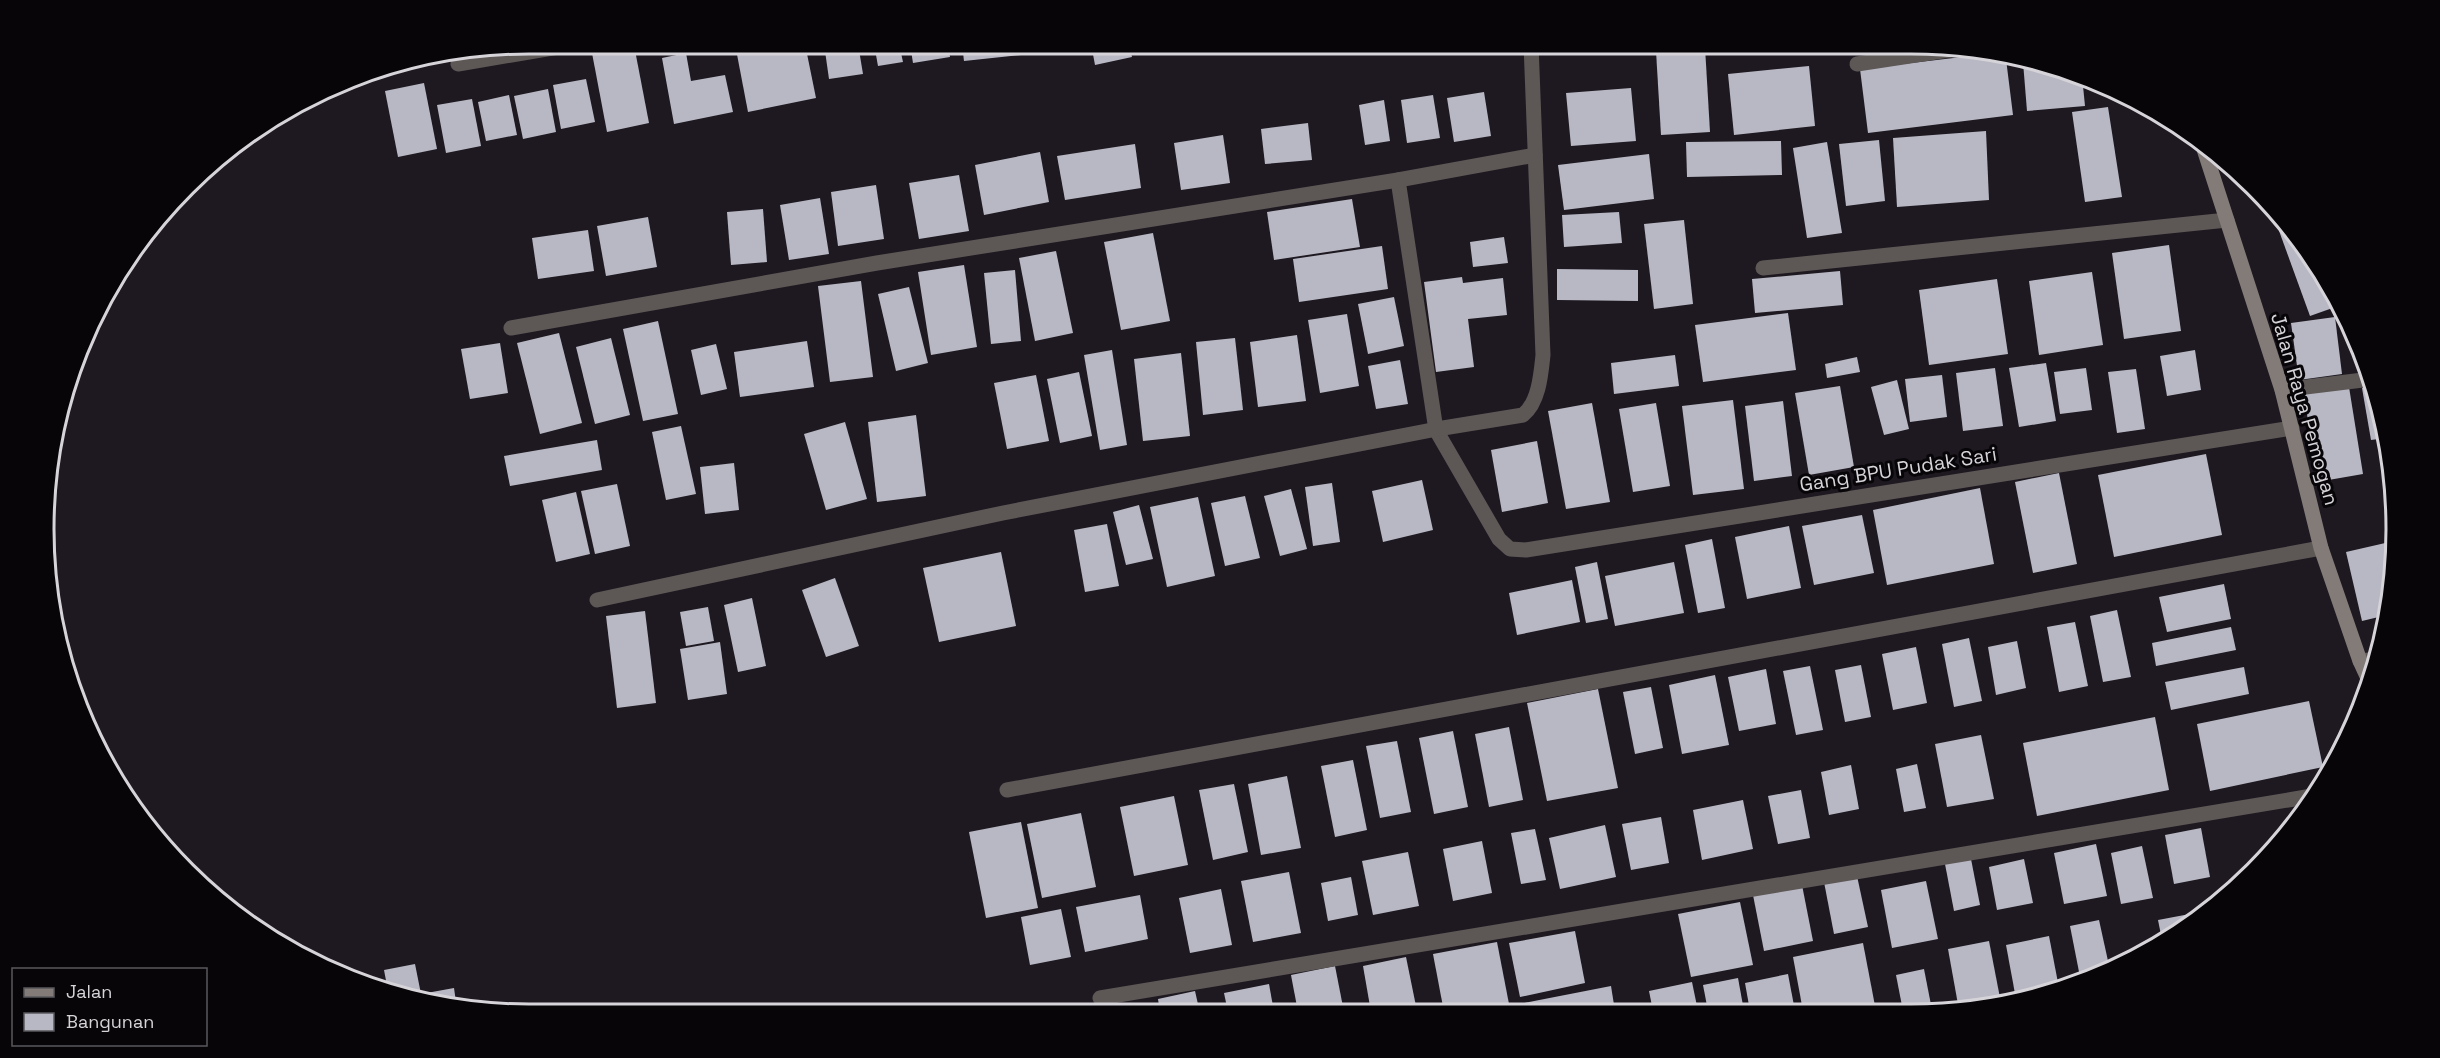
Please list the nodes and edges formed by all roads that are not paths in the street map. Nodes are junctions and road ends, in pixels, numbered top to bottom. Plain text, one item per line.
1 (514, 54) edge
2 (1531, 54) edge
3 (1921, 54) edge
4 (458, 64) dead end
5 (1857, 64) dead end
6 (1535, 155) junction
7 (2207, 158) edge
8 (1398, 180) junction
9 (2227, 220) junction
10 (1763, 268) dead end
11 (511, 328) dead end
12 (2362, 380) edge
13 (2282, 390) junction
14 (2292, 428) junction
15 (1436, 430) junction
16 (2321, 548) junction
17 (597, 600) dead end
18 (2368, 660) edge
19 (2360, 661) junction
20 (2364, 671) edge
21 (1006, 790) dead end
22 (2303, 798) edge
23 (1100, 998) dead end

1 - 4 street
2 - 6 street
3 - 5 street
6 - 8 street
6 - 15 street
7 - 9 street, Jalan Raya Pemogan
8 - 11 street
8 - 15 street
9 - 10 street
9 - 13 street, Jalan Raya Pemogan
12 - 13 street
13 - 14 street, Jalan Raya Pemogan
14 - 15 street, Gang BPU Pudak Sari
14 - 16 street, Jalan Raya Pemogan
15 - 17 street
16 - 19 street, Jalan Raya Pemogan
16 - 21 street
18 - 19 street
19 - 20 street, Jalan Raya Pemogan
22 - 23 street

